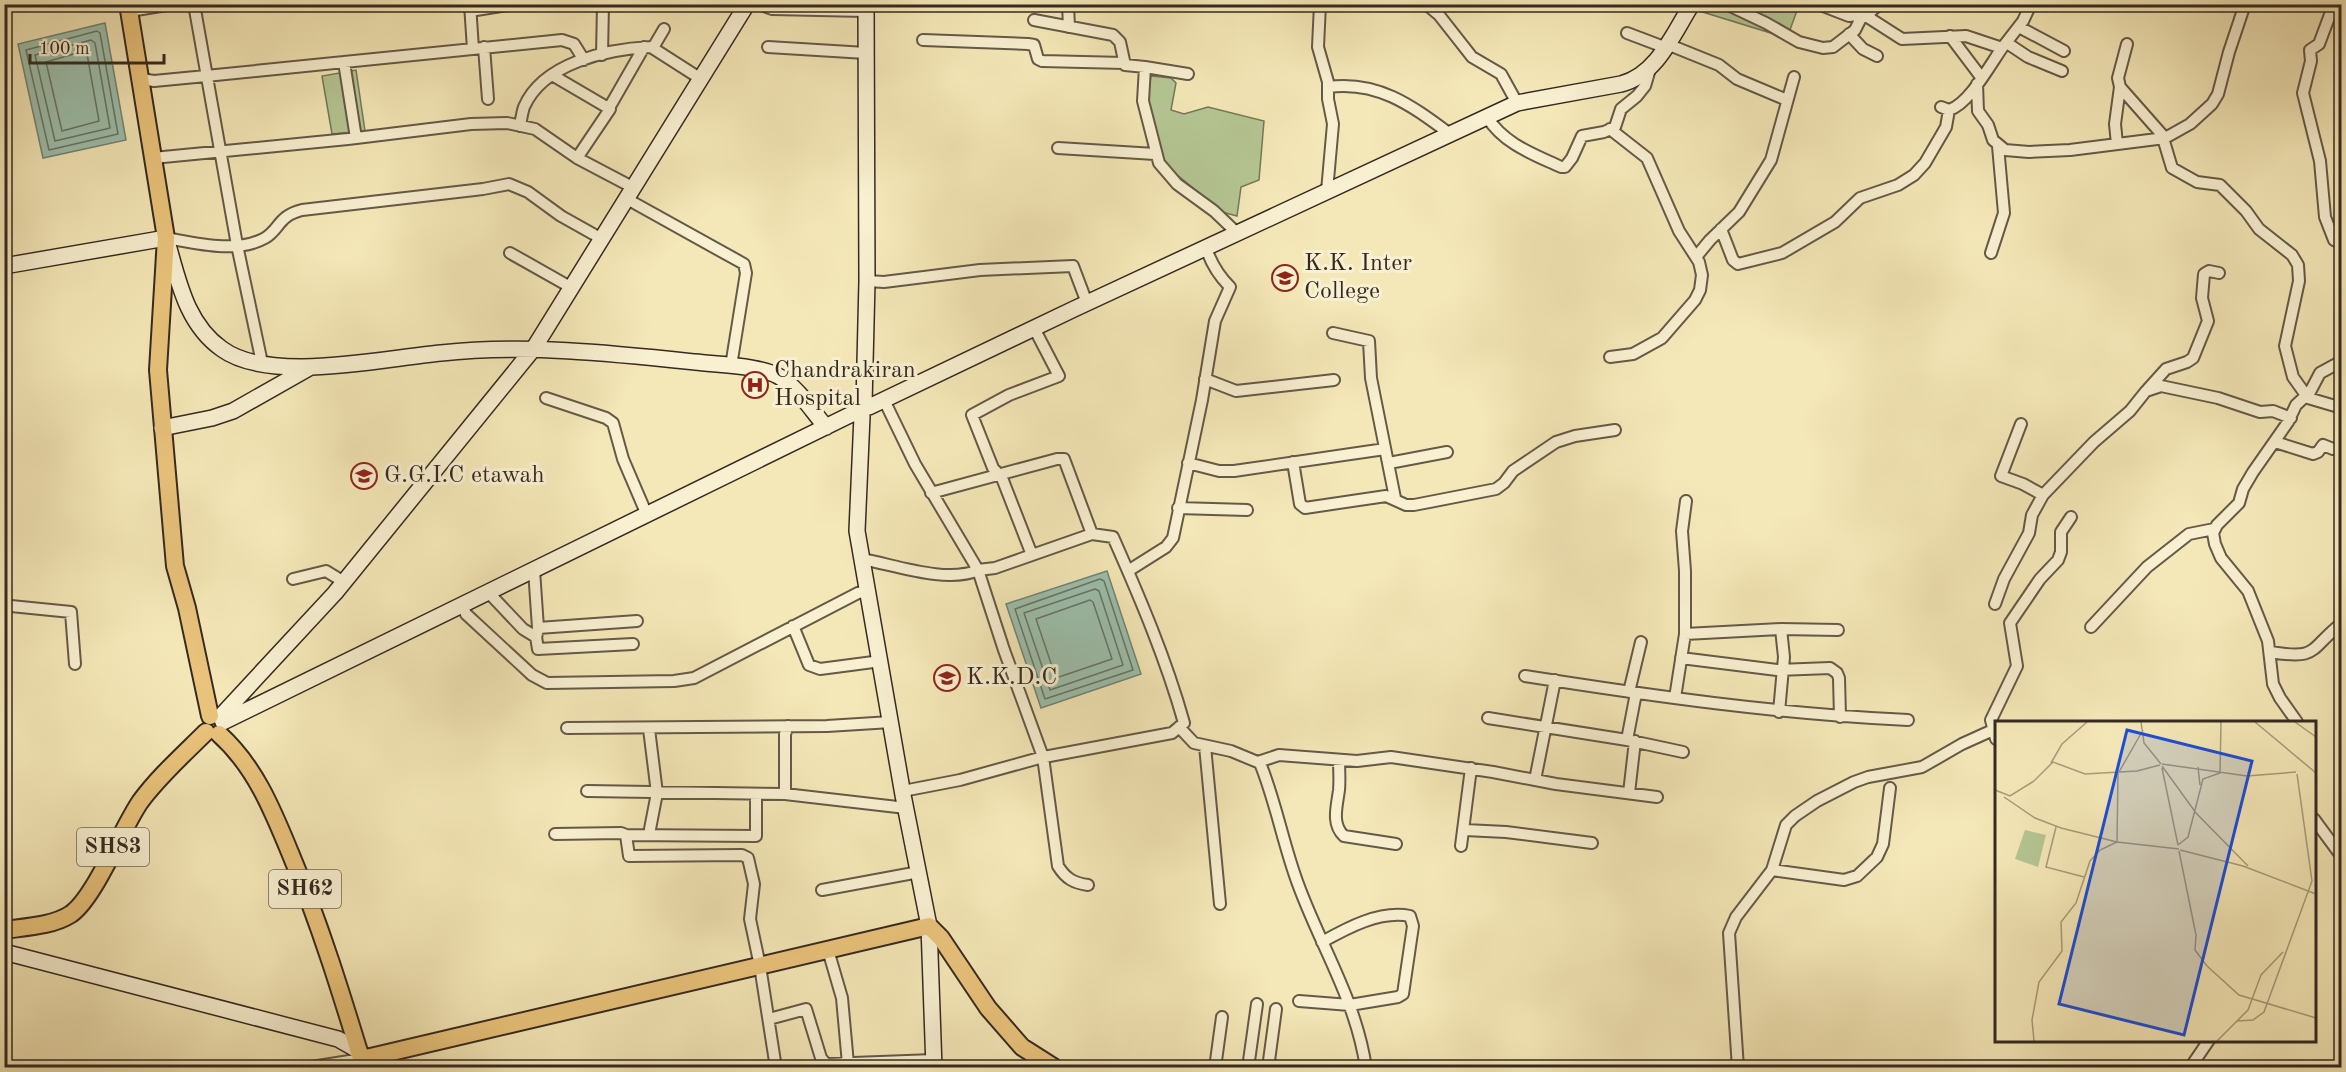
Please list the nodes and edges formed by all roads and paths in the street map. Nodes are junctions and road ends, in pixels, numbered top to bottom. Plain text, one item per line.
1 (173, 4) edge
2 (194, 4) edge
3 (515, 4) edge
4 (603, 4) edge
5 (747, 4) edge
6 (759, 4) edge
7 (1068, 4) edge
8 (1320, 4) edge
9 (1426, 4) edge
10 (1692, 4) edge
11 (1726, 4) edge
12 (1818, 4) edge
13 (1880, 4) edge
14 (2031, 4) edge
15 (2246, 4) edge
16 (2334, 4) edge
17 (129, 8) edge
18 (470, 8) edge
19 (866, 8) edge
20 (1866, 16) junction
21 (1034, 20) dead end
22 (1069, 27) junction
23 (2019, 27) junction
24 (664, 29) dead end
25 (1627, 33) dead end
26 (1849, 34) junction
27 (1950, 36) junction
28 (922, 40) dead end
29 (2127, 44) dead end
30 (1666, 45) junction
31 (2004, 45) junction
32 (647, 47) junction
33 (768, 47) dead end
34 (479, 48) junction
35 (2064, 51) dead end
36 (866, 53) junction
37 (602, 55) junction
38 (1878, 56) dead end
39 (584, 60) junction
40 (344, 62) junction
41 (1124, 63) junction
42 (1145, 68) junction
43 (1650, 69) junction
44 (2062, 71) dead end
45 (1188, 74) dead end
46 (552, 75) junction
47 (206, 76) junction
48 (1794, 77) dead end
49 (141, 79) junction
50 (701, 79) junction
51 (1979, 80) junction
52 (1328, 87) junction
53 (2120, 87) junction
54 (488, 99) dead end
55 (1787, 100) junction
56 (1525, 101) junction
57 (609, 108) junction
58 (1487, 117) junction
59 (1615, 125) junction
60 (520, 126) junction
61 (1450, 134) junction
62 (356, 138) junction
63 (2164, 138) junction
64 (2117, 144) junction
65 (1998, 146) junction
66 (1058, 148) dead end
67 (221, 151) junction
68 (1155, 154) junction
69 (153, 158) junction
70 (577, 158) junction
71 (1327, 191) junction
72 (630, 193) junction
73 (1721, 230) junction
74 (1237, 233) junction
75 (166, 238) junction
76 (602, 239) junction
77 (2342, 244) edge
78 (237, 245) junction
79 (1206, 248) junction
80 (510, 253) dead end
81 (1991, 253) dead end
82 (1696, 257) junction
83 (4, 266) edge
84 (2219, 273) dead end
85 (867, 281) junction
86 (572, 288) junction
87 (1087, 303) junction
88 (1034, 328) junction
89 (1333, 333) dead end
90 (534, 348) junction
91 (1610, 357) dead end
92 (2342, 361) edge
93 (262, 363) junction
94 (731, 366) junction
95 (309, 368) junction
96 (1205, 379) junction
97 (1334, 380) dead end
98 (2150, 389) junction
99 (2305, 396) junction
100 (546, 398) dead end
101 (884, 400) junction
102 (2342, 408) edge
103 (863, 409) junction
104 (2291, 418) junction
105 (2021, 424) dead end
106 (826, 427) junction
107 (162, 428) junction
108 (1615, 430) dead end
109 (2275, 442) junction
110 (2333, 448) dead end
111 (1385, 449) junction
112 (1447, 452) dead end
113 (1293, 462) junction
114 (1188, 463) junction
115 (1389, 464) junction
116 (1000, 476) junction
117 (931, 493) junction
118 (2043, 495) junction
119 (1395, 498) junction
120 (1686, 501) dead end
121 (1179, 508) junction
122 (1247, 510) dead end
123 (647, 515) junction
124 (2071, 516) dead end
125 (2214, 529) junction
126 (1092, 534) junction
127 (1032, 555) junction
128 (862, 559) junction
129 (534, 570) junction
130 (978, 570) junction
131 (1128, 571) junction
132 (293, 579) dead end
133 (344, 582) junction
134 (868, 591) junction
135 (488, 592) junction
136 (1995, 604) dead end
137 (462, 605) junction
138 (11, 606) dead end
139 (637, 621) dead end
140 (2342, 623) edge
141 (793, 626) junction
142 (2091, 627) dead end
143 (1782, 629) junction
144 (1838, 630) dead end
145 (537, 633) junction
146 (1684, 634) junction
147 (1641, 642) dead end
148 (633, 644) dead end
149 (2270, 652) junction
150 (1681, 658) junction
151 (880, 661) junction
152 (75, 664) dead end
153 (1782, 670) junction
154 (1525, 676) dead end
155 (1555, 680) junction
156 (1633, 692) junction
157 (1675, 698) junction
158 (1779, 711) junction
159 (1840, 717) junction
160 (1488, 718) dead end
161 (1908, 720) dead end
162 (1996, 721) edge
163 (2296, 721) edge
164 (891, 722) junction
165 (214, 724) junction
166 (1994, 725) edge
167 (788, 726) junction
168 (567, 728) dead end
169 (1179, 728) junction
170 (1544, 728) junction
171 (649, 729) junction
172 (1631, 741) junction
173 (1205, 746) junction
174 (1683, 752) dead end
175 (1042, 757) junction
176 (1339, 760) junction
177 (1258, 762) junction
178 (1470, 768) junction
179 (1535, 780) junction
180 (1890, 788) dead end
181 (587, 791) dead end
182 (903, 791) junction
183 (657, 793) junction
184 (1629, 793) junction
185 (756, 794) junction
186 (785, 794) junction
187 (1657, 797) dead end
188 (906, 808) junction
189 (2316, 822) edge
190 (650, 829) dead end
191 (1465, 830) junction
192 (555, 834) dead end
193 (626, 835) junction
194 (1592, 843) dead end
195 (1396, 844) dead end
196 (1461, 846) dead end
197 (2342, 857) edge
198 (1772, 870) junction
199 (919, 872) junction
200 (1088, 885) dead end
201 (822, 890) dead end
202 (1220, 904) dead end
203 (929, 926) junction
204 (4, 930) edge
205 (1322, 942) junction
206 (828, 950) junction
207 (4, 952) edge
208 (760, 966) junction
209 (1299, 1001) dead end
210 (1257, 1004) dead end
211 (1350, 1005) junction
212 (1276, 1009) dead end
213 (1222, 1017) dead end
214 (769, 1019) junction
215 (2209, 1042) edge
216 (362, 1059) edge
217 (848, 1064) junction
218 (934, 1064) edge
219 (305, 1068) edge
220 (776, 1068) edge
221 (1055, 1068) edge
222 (1215, 1068) edge
223 (1248, 1068) edge
224 (1268, 1068) edge
225 (1366, 1068) edge
226 (1738, 1068) edge
227 (2190, 1068) edge

1 - 17 street
2 - 47 street
3 - 18 street
4 - 37 street
5 - 50 street
6 - 19 street
7 - 22 street
8 - 52 street
9 - 56 street
10 - 30 street
11 - 26 street
12 - 20 street
13 - 20 street
14 - 23 street
15 - 63 street
16 - 77 street
17 - 49 main road
18 - 34 street
19 - 36 street
20 - 26 street
20 - 27 street
21 - 22 street
22 - 41 street
23 - 31 street
23 - 35 street
24 - 32 street
25 - 30 street
26 - 38 street
27 - 31 street
27 - 51 street
28 - 41 street
29 - 53 street
30 - 43 street
30 - 55 street
31 - 44 street
31 - 51 street
32 - 37 street
32 - 50 street
32 - 57 street
33 - 36 street
34 - 39 street
34 - 40 street
34 - 54 street
36 - 85 street
37 - 39 street
39 - 46 street
40 - 47 street
40 - 62 street
41 - 42 street
42 - 45 street
42 - 68 street
43 - 56 street
43 - 59 street
46 - 57 street
46 - 60 street
47 - 49 street
47 - 67 street
48 - 55 street
49 - 69 main road
50 - 72 street
51 - 65 street
51 - 73 street
52 - 61 street
52 - 71 street
53 - 63 street
53 - 64 street
55 - 73 street
56 - 58 street
57 - 70 street
58 - 59 street
58 - 61 street
59 - 82 street
60 - 62 street
60 - 70 street
61 - 71 street
62 - 67 street
63 - 64 street
63 - 99 street
64 - 65 street
65 - 81 street
66 - 68 street
67 - 69 street
67 - 78 street
68 - 74 street
69 - 75 main road
70 - 72 street
71 - 74 street
72 - 76 street
72 - 94 street
73 - 82 street
74 - 79 street
75 - 78 street
75 - 83 street
75 - 93 street
75 - 107 main road
76 - 78 street
76 - 86 street
78 - 93 street
79 - 87 street
79 - 96 street
80 - 86 street
82 - 91 street
84 - 98 street
85 - 87 street
85 - 103 street
86 - 90 street
87 - 88 street
88 - 101 street
88 - 116 street
89 - 111 street
90 - 94 street
90 - 95 street
90 - 133 street
92 - 99 street
93 - 95 street
94 - 106 street
95 - 107 street
96 - 97 street
96 - 114 street
98 - 104 street
98 - 118 street
99 - 102 street
99 - 104 street
100 - 123 street
101 - 103 street
101 - 117 street
103 - 106 street
103 - 128 street
104 - 109 street
105 - 118 street
106 - 123 street
107 - 165 main road
108 - 119 street
109 - 110 street
109 - 125 street
111 - 113 street
111 - 115 street
112 - 115 street
113 - 114 street
113 - 119 street
114 - 121 street
115 - 119 street
116 - 117 street
116 - 126 street
116 - 127 street
117 - 130 street
118 - 136 street
120 - 146 street
121 - 122 street
121 - 131 street
123 - 129 street
124 - 162 street
125 - 142 street
125 - 149 street
126 - 127 street
126 - 131 street
127 - 130 street
128 - 130 street
128 - 134 street
129 - 135 street
129 - 145 street
130 - 175 street
131 - 169 street
132 - 133 street
133 - 165 street
134 - 141 street
134 - 151 street
135 - 137 street
135 - 145 street
137 - 141 street
137 - 165 street
138 - 152 street
139 - 145 street
140 - 149 street
141 - 151 street
143 - 144 street
143 - 146 street
143 - 153 street
145 - 148 street
146 - 150 street
147 - 156 street
149 - 163 street
150 - 153 street
150 - 157 street
151 - 164 street
153 - 158 street
153 - 159 street
154 - 155 street
155 - 156 street
155 - 170 street
156 - 157 street
156 - 172 street
157 - 158 street
158 - 159 street
159 - 161 street
160 - 170 street
164 - 167 street
164 - 182 street
165 - 204 main road, SH83
165 - 216 main road, SH62
166 - 198 street
167 - 171 street
167 - 186 street
168 - 171 street
169 - 173 street
169 - 175 street
170 - 172 street
170 - 179 street
171 - 183 street
172 - 174 street
172 - 184 street
173 - 177 street
173 - 202 street
175 - 182 street
175 - 200 street
176 - 177 street
176 - 178 street
176 - 195 street
177 - 205 street
178 - 179 street
178 - 191 street
179 - 184 street
180 - 198 street
181 - 183 street
182 - 188 street
183 - 185 street
183 - 190 street
184 - 187 street
185 - 186 street
185 - 193 street
186 - 188 street
188 - 199 street
189 - 197 street
191 - 194 street
191 - 196 street
192 - 193 street
193 - 208 street
198 - 226 street
199 - 201 street
199 - 203 street
203 - 206 main road
203 - 218 street
203 - 221 main road
205 - 211 street
205 - 211 street
206 - 208 main road
206 - 217 street
207 - 216 street
208 - 214 street
208 - 216 main road
209 - 211 street
210 - 223 street
211 - 225 street
212 - 224 street
213 - 222 street
214 - 217 street
214 - 220 street
215 - 227 street
216 - 219 street
217 - 218 street

